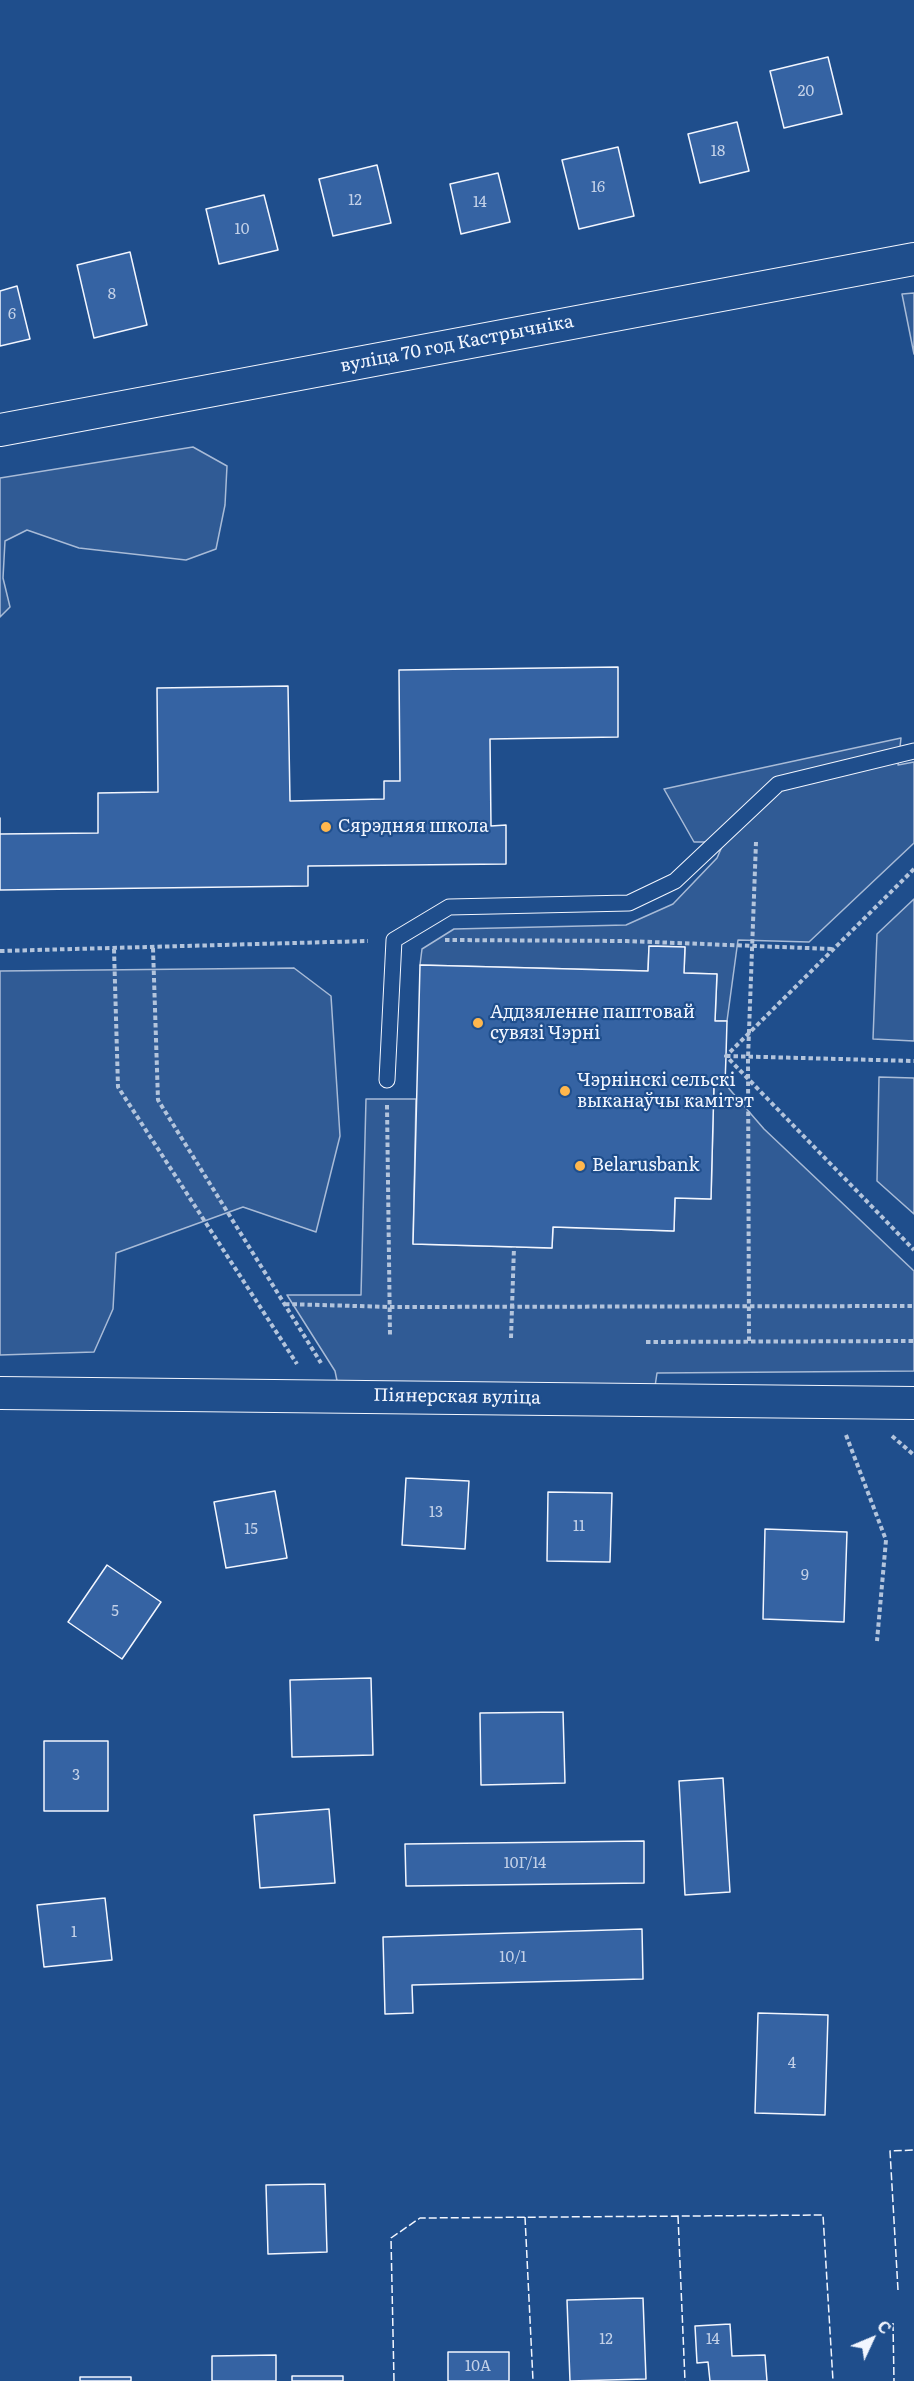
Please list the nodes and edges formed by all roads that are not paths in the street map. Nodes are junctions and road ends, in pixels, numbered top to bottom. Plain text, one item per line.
1 (914, 259) edge
2 (0, 430) edge
3 (914, 751) edge
4 (387, 1080) road end
5 (0, 1393) edge
6 (914, 1403) edge

1 - 2 street, вуліца 70 год Кастрычніка
3 - 4 lane
5 - 6 street, Піянерская вуліца

